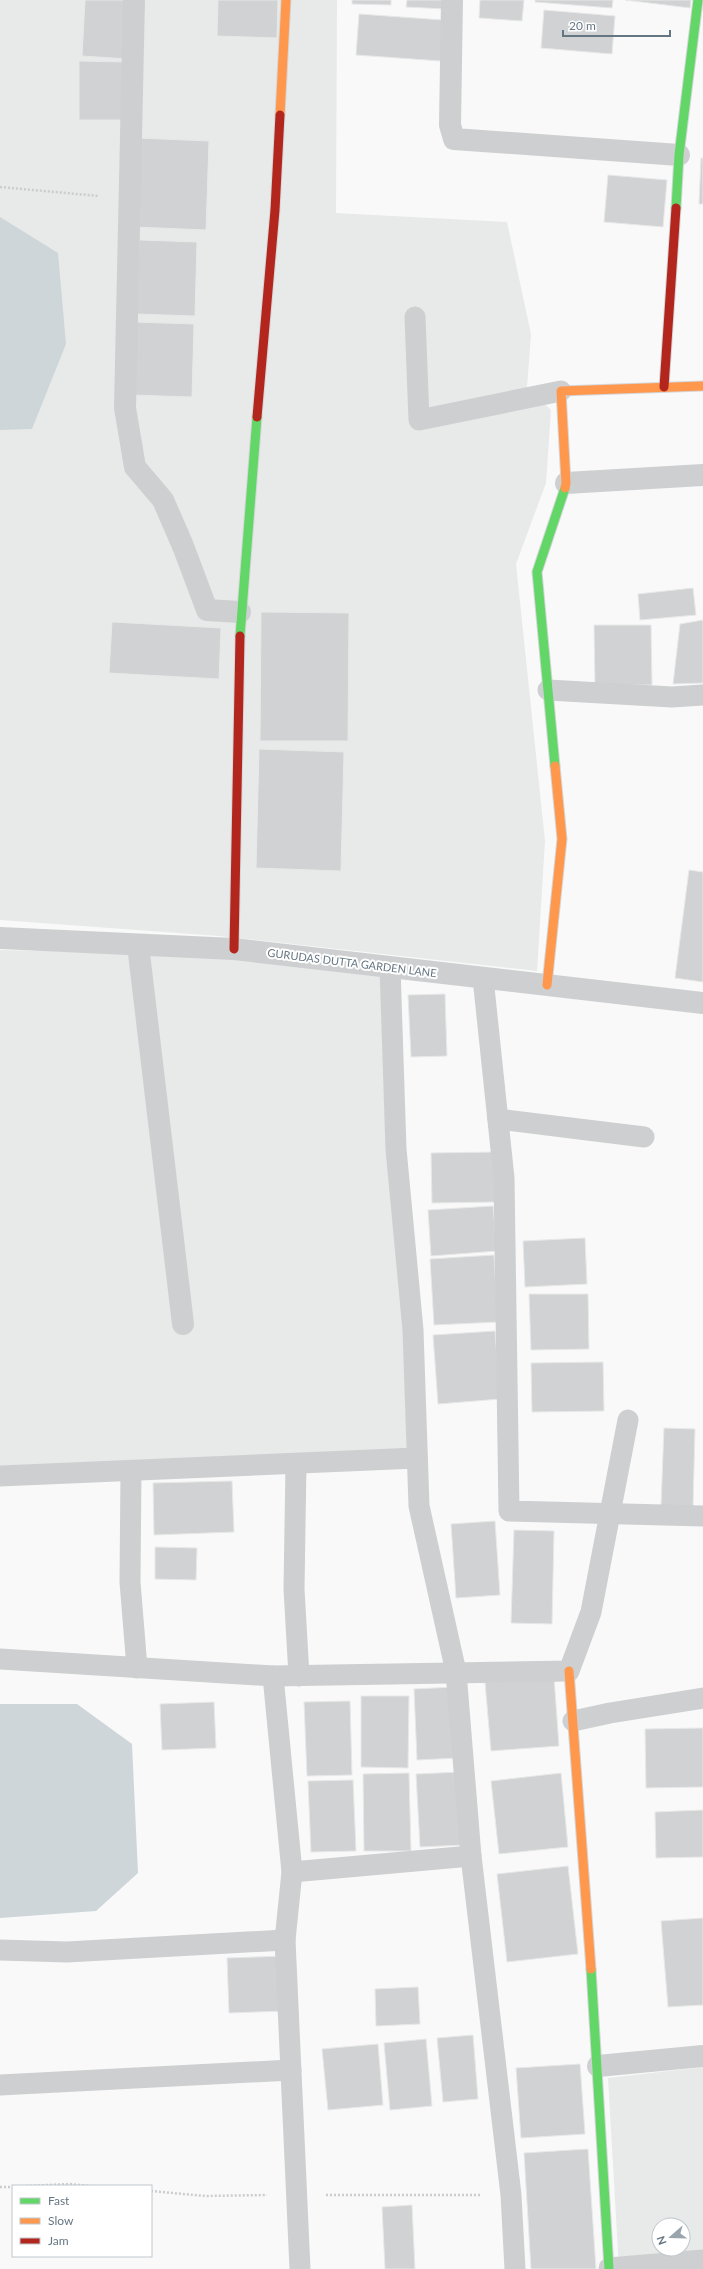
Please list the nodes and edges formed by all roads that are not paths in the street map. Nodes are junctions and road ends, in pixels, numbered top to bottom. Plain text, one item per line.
1 (134, 0) edge
2 (286, 0) edge
3 (452, 0) edge
4 (698, 0) edge
5 (679, 155) junction
6 (415, 317) dead end
7 (703, 386) edge
8 (664, 387) junction
9 (561, 391) junction
10 (703, 475) edge
11 (566, 483) junction
12 (240, 612) junction
13 (548, 690) junction
14 (703, 694) edge
15 (0, 938) edge
16 (138, 945) junction
17 (234, 949) junction
18 (390, 967) junction
19 (483, 978) junction
20 (547, 985) junction
21 (703, 1003) edge
22 (498, 1118) junction
23 (644, 1137) dead end
24 (182, 1324) dead end
25 (628, 1420) dead end
26 (417, 1458) junction
27 (296, 1464) junction
28 (131, 1471) junction
29 (0, 1476) edge
30 (611, 1514) junction
31 (703, 1516) edge
32 (0, 1659) edge
33 (137, 1668) junction
34 (569, 1671) junction
35 (456, 1672) junction
36 (273, 1676) junction
37 (299, 1676) junction
38 (703, 1698) edge
39 (573, 1722) junction
40 (472, 1856) junction
41 (292, 1872) junction
42 (285, 1940) junction
43 (0, 1950) edge
44 (703, 2056) edge
45 (598, 2066) junction
46 (291, 2070) junction
47 (0, 2085) edge
48 (703, 2260) edge
49 (609, 2268) edge
50 (300, 2269) edge
51 (515, 2269) edge

1 - 12 street
2 - 12 street
3 - 5 street
4 - 5 street
5 - 8 street
6 - 9 lane
7 - 8 street
8 - 9 street
9 - 11 street
10 - 11 street
11 - 13 street
12 - 17 street
13 - 14 lane
13 - 20 street
15 - 16 street, GURUDAS DUTTA GARDEN LANE
16 - 17 street, GURUDAS DUTTA GARDEN LANE
16 - 24 street
17 - 18 street, GURUDAS DUTTA GARDEN LANE
18 - 19 street, GURUDAS DUTTA GARDEN LANE
18 - 26 lane
19 - 20 street, GURUDAS DUTTA GARDEN LANE
19 - 22 lane
20 - 21 street, GURUDAS DUTTA GARDEN LANE
22 - 23 lane
22 - 30 lane
25 - 30 lane
26 - 27 lane
26 - 35 lane
27 - 28 lane
27 - 37 lane
28 - 29 lane
28 - 33 lane
30 - 31 lane
30 - 34 lane
32 - 33 lane
33 - 36 lane
34 - 35 lane
34 - 39 street
35 - 37 lane
35 - 40 lane
36 - 37 lane
36 - 41 lane
38 - 39 lane
39 - 45 street
40 - 41 lane
40 - 51 lane
41 - 42 lane
42 - 43 lane
42 - 46 lane
44 - 45 street
45 - 49 street
46 - 47 lane
46 - 50 lane
48 - 49 lane

